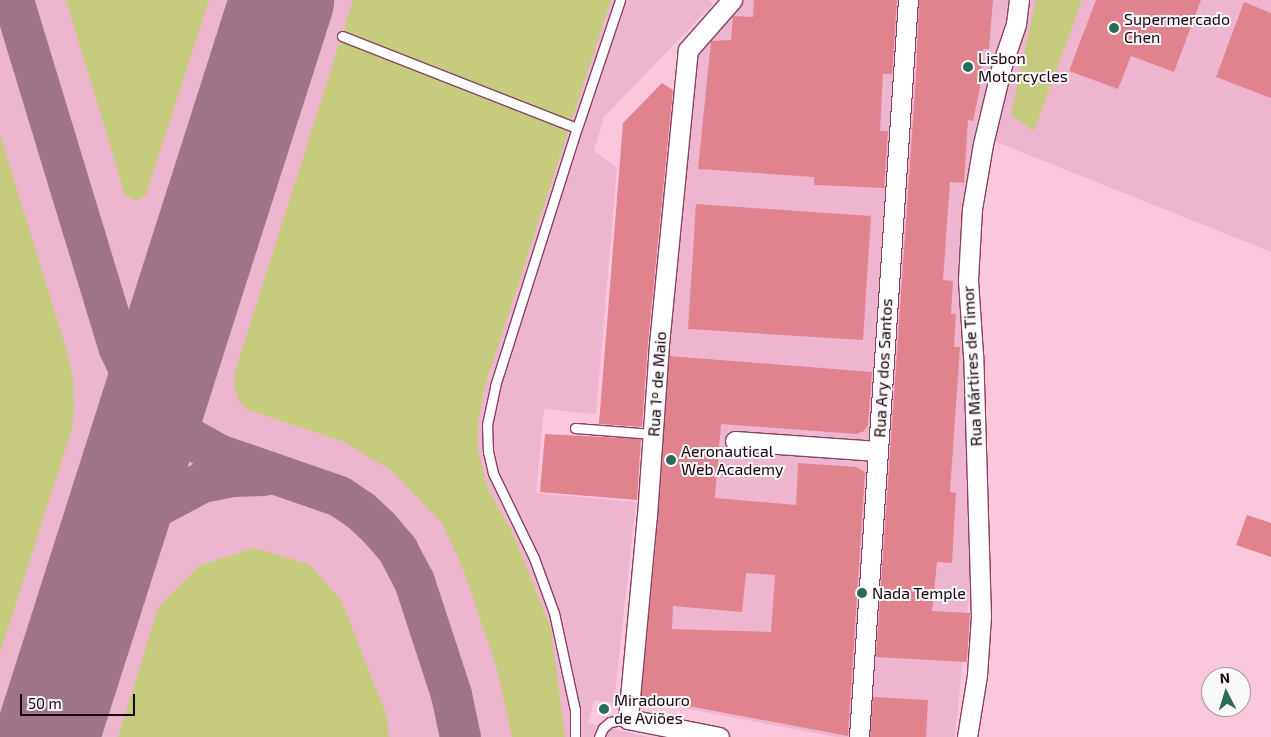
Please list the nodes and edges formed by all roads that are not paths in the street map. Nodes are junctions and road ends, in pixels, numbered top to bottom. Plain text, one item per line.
1 (620, 0) edge
2 (732, 0) edge
3 (908, 0) edge
4 (1019, 0) edge
5 (342, 36) dead end
6 (577, 128) junction
7 (574, 428) dead end
8 (653, 434) junction
9 (735, 441) dead end
10 (878, 451) junction
11 (628, 718) junction
12 (576, 737) edge
13 (599, 737) edge
14 (719, 737) edge
15 (859, 737) edge
16 (967, 737) edge

1 - 6 lane
2 - 8 street, Rua 1º de Maio
3 - 10 street, Rua Ary dos Santos
4 - 16 street, Rua Mártires de Timor
5 - 6 lane
6 - 12 lane
7 - 8 lane
8 - 11 street, Rua 1º de Maio
9 - 10 street
10 - 15 street, Rua Ary dos Santos
11 - 13 lane
11 - 14 street

